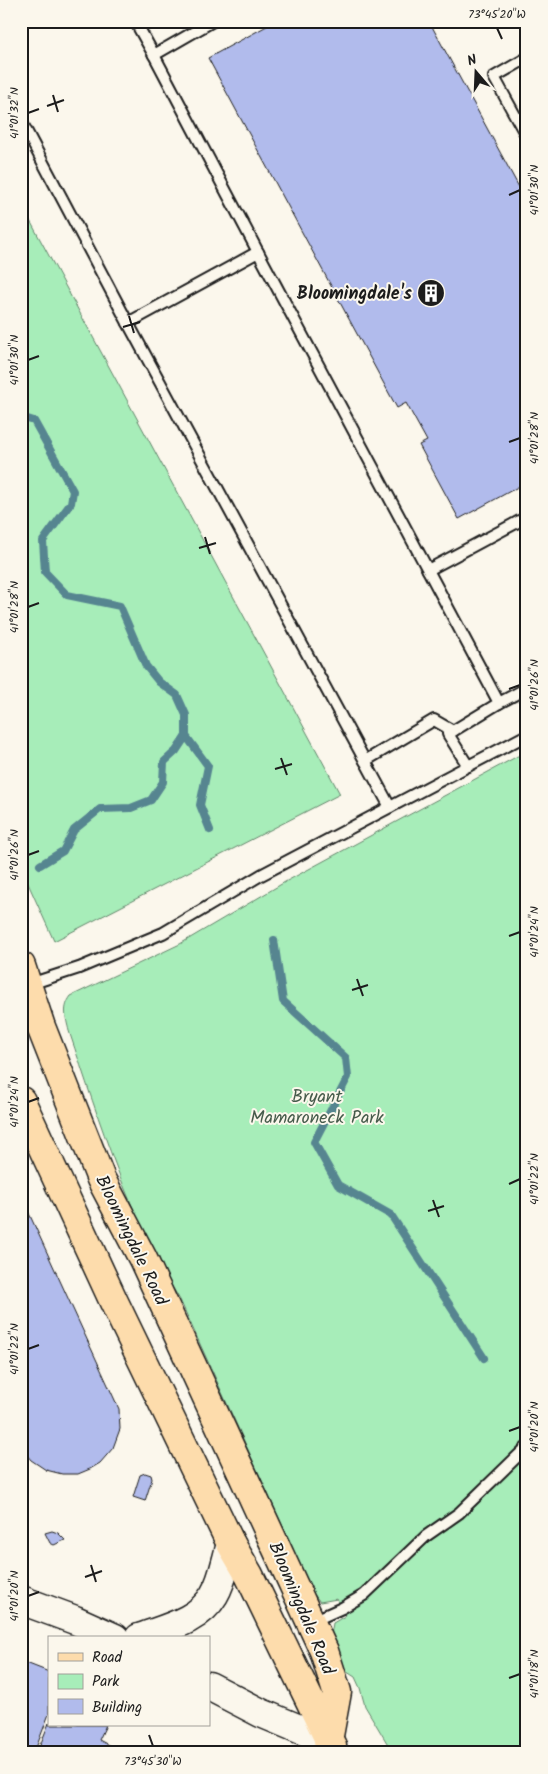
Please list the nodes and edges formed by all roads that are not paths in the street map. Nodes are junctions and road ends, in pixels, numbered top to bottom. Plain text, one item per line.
1 (135, 21) edge
2 (213, 21) edge
3 (154, 55) junction
4 (527, 58) edge
5 (21, 121) edge
6 (527, 138) edge
7 (258, 252) junction
8 (128, 323) junction
9 (527, 517) edge
10 (428, 570) junction
11 (527, 688) edge
12 (499, 703) junction
13 (453, 731) junction
14 (527, 735) edge
15 (365, 761) junction
16 (468, 766) junction
17 (390, 807) junction
18 (23, 979) edge
19 (21, 1101) edge
20 (527, 1447) edge
21 (231, 1544) junction
22 (21, 1600) edge
23 (312, 1622) junction
24 (111, 1636) edge
25 (145, 1636) edge
26 (210, 1687) edge
27 (332, 1747) edge

1 - 3 lane
2 - 3 lane
3 - 7 lane
4 - 6 lane
5 - 8 lane
7 - 8 lane
7 - 10 lane
8 - 15 lane
9 - 10 lane
10 - 12 lane
11 - 12 lane
12 - 13 lane
13 - 15 lane
13 - 16 lane
14 - 16 lane
15 - 17 lane
16 - 17 lane
17 - 18 lane
18 - 23 main road, Bloomingdale Road
19 - 21 main road, Bloomingdale Road
20 - 23 lane
21 - 25 main road
21 - 27 main road, Bloomingdale Road
22 - 24 main road
23 - 27 main road, Bloomingdale Road
26 - 27 main road

